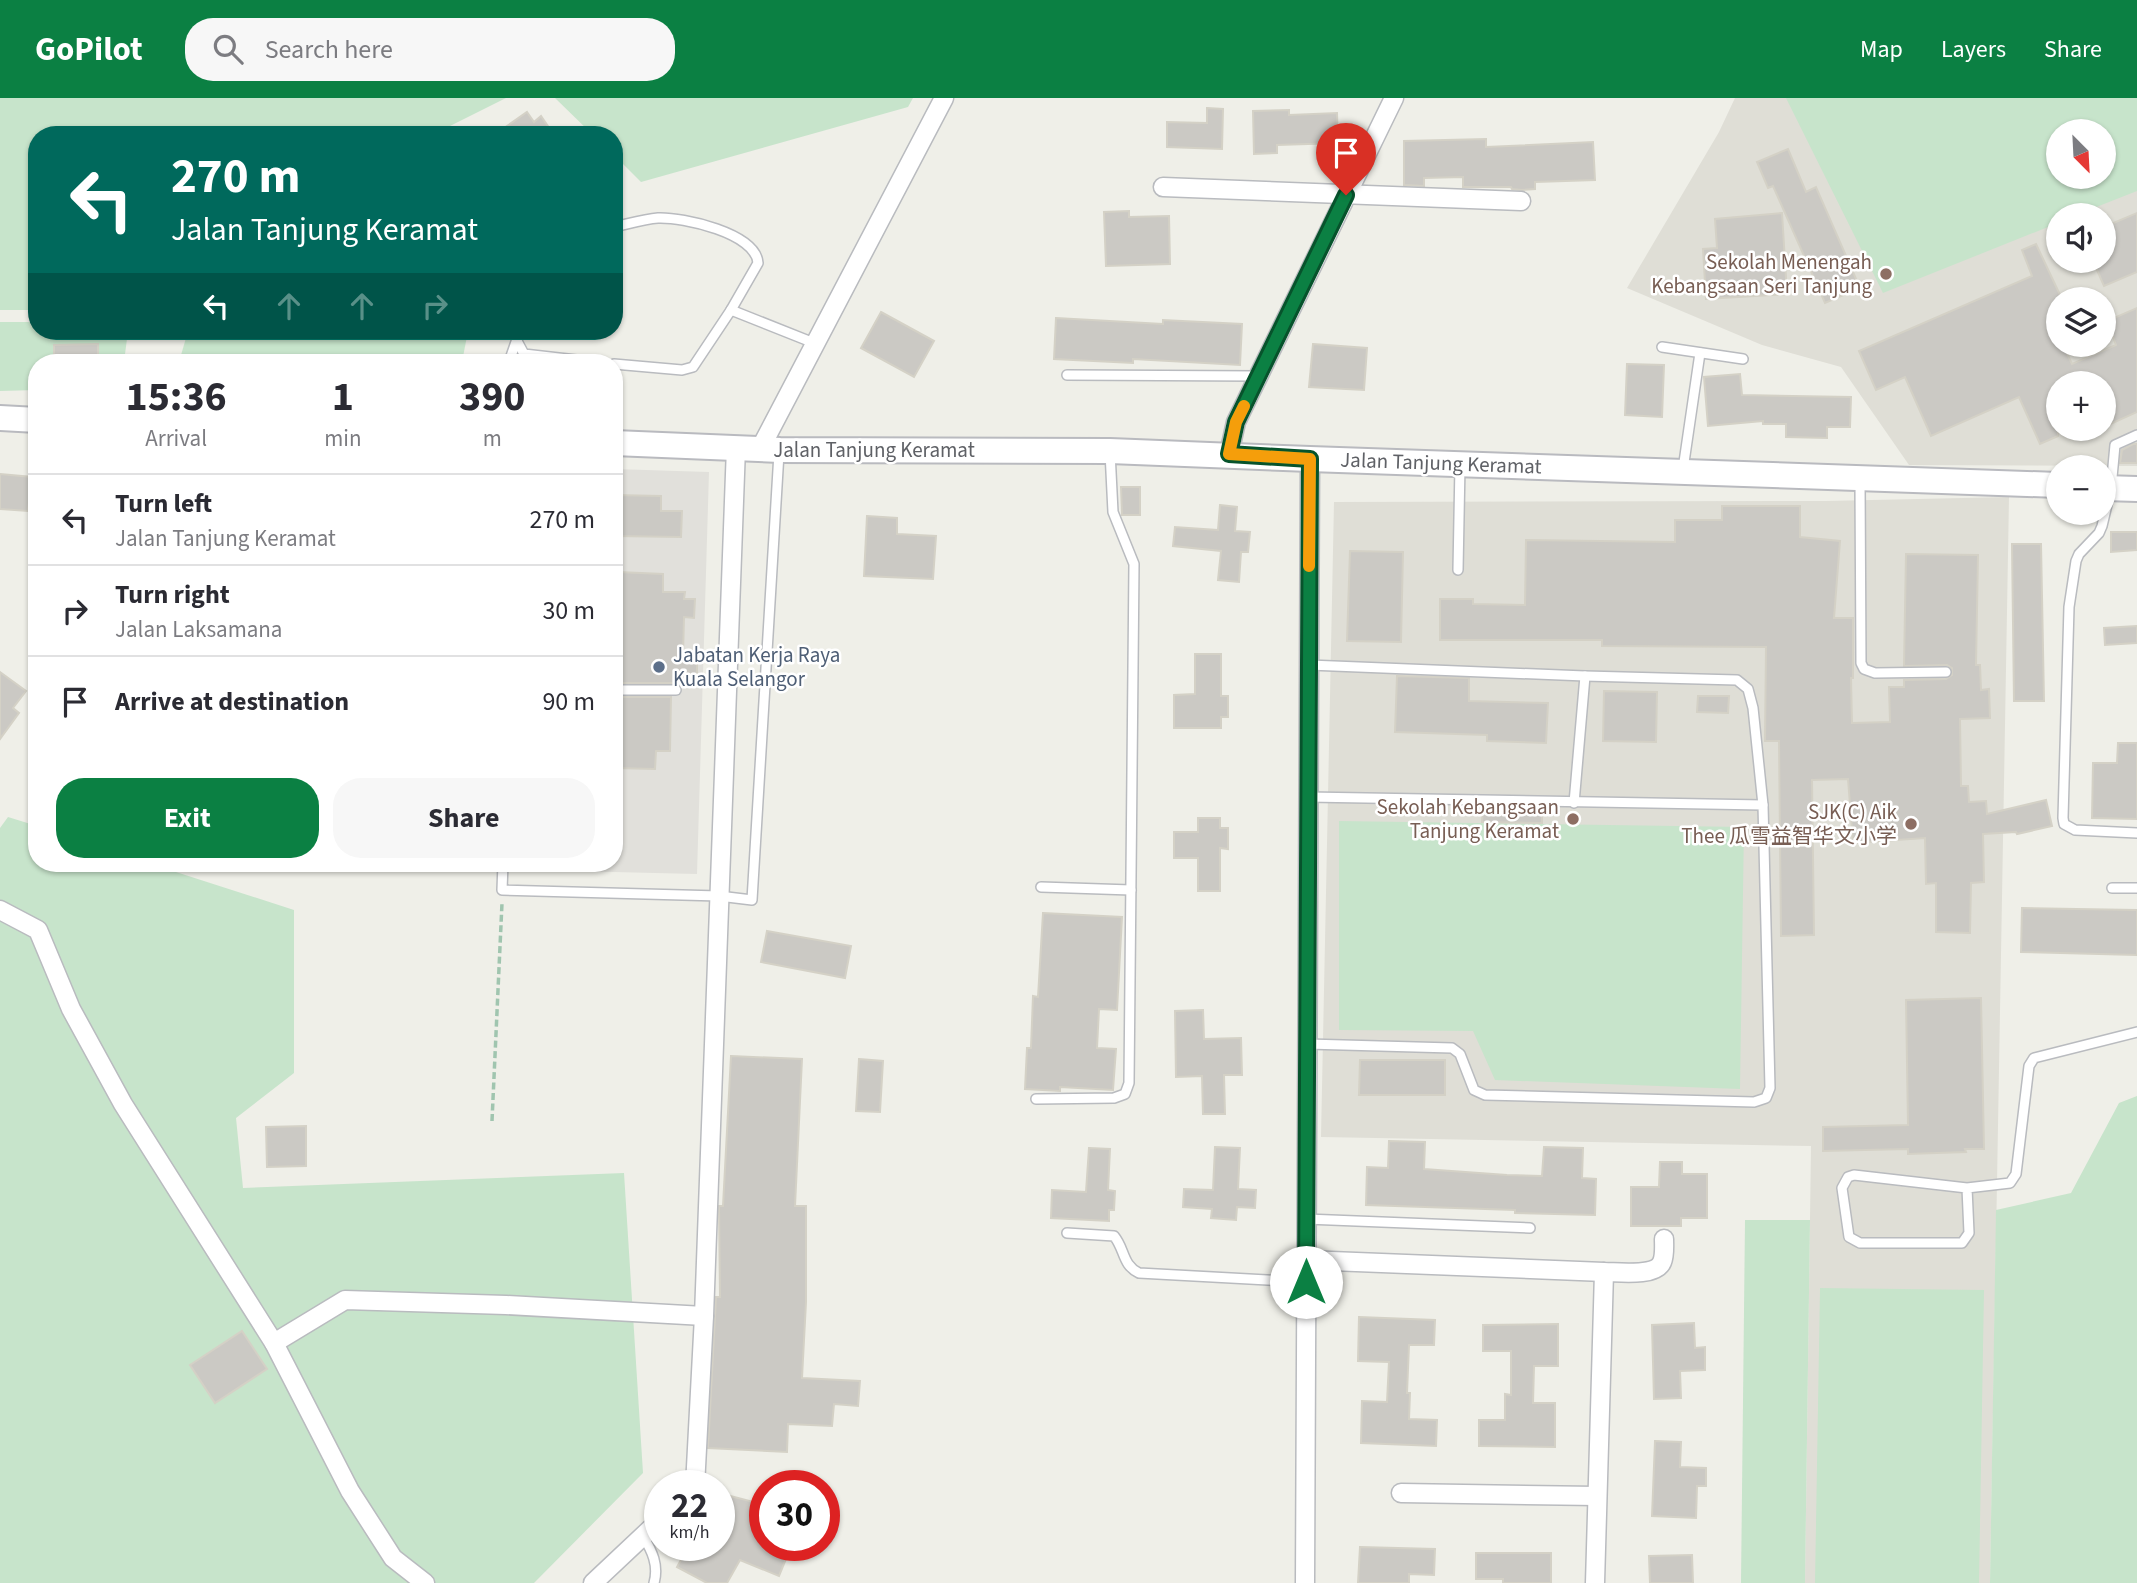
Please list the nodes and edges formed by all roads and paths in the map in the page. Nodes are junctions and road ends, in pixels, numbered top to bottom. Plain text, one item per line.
1 (944, 98) edge
2 (1394, 98) edge
3 (1163, 187) dead end
4 (1346, 195) junction
5 (1521, 201) dead end
6 (623, 225) edge
7 (731, 310) junction
8 (814, 343) junction
9 (1662, 347) dead end
10 (1700, 352) junction
11 (1744, 359) dead end
12 (623, 365) edge
13 (1067, 375) dead end
14 (1259, 376) junction
15 (0, 418) edge
16 (28, 420) edge
17 (2137, 435) edge
18 (623, 443) edge
19 (758, 449) junction
20 (1110, 451) junction
21 (1229, 454) junction
22 (2113, 455) edge
23 (1310, 459) junction
24 (1460, 463) junction
25 (1683, 471) junction
26 (1860, 478) junction
27 (2046, 485) edge
28 (2116, 488) edge
29 (2137, 489) edge
30 (2100, 525) edge
31 (1458, 570) dead end
32 (1309, 665) junction
33 (1946, 672) dead end
34 (1585, 676) junction
35 (623, 690) edge
36 (676, 691) dead end
37 (1308, 797) junction
38 (1574, 803) junction
39 (1763, 805) junction
40 (2137, 833) edge
41 (503, 872) edge
42 (1041, 887) dead end
43 (2112, 888) dead end
44 (2137, 888) edge
45 (502, 890) junction
46 (1131, 890) junction
47 (719, 896) junction
48 (0, 911) edge
49 (2137, 1032) edge
50 (1307, 1044) junction
51 (1036, 1098) dead end
52 (492, 1121) dead end
53 (1967, 1188) junction
54 (1306, 1219) junction
55 (1530, 1228) dead end
56 (1067, 1233) dead end
57 (1664, 1239) dead end
58 (1306, 1260) junction
59 (1604, 1272) junction
60 (1306, 1282) junction
61 (704, 1316) junction
62 (274, 1343) junction
63 (696, 1470) edge
64 (1401, 1493) dead end
65 (1597, 1496) junction
66 (643, 1536) joint
67 (425, 1583) edge
68 (593, 1583) edge
69 (654, 1583) edge
70 (1305, 1583) edge
71 (1595, 1583) edge

1 - 8 street
2 - 4 street
3 - 4 street
4 - 5 street
4 - 14 street
6 - 7 lane
7 - 8 lane
7 - 12 lane
8 - 19 street
9 - 10 lane
10 - 11 lane
10 - 25 lane
13 - 14 lane
14 - 21 street
15 - 16 street
17 - 22 lane
18 - 19 street, Jalan Tanjung Keramat
19 - 20 street, Jalan Tanjung Keramat
19 - 47 street
19 - 47 lane
20 - 21 street, Jalan Tanjung Keramat
20 - 46 lane
21 - 23 street, Jalan Tanjung Keramat
23 - 24 street, Jalan Tanjung Keramat
23 - 32 street
24 - 25 street, Jalan Tanjung Keramat
24 - 31 lane
25 - 26 street, Jalan Tanjung Keramat
26 - 27 street, Jalan Tanjung Keramat
26 - 33 lane
28 - 29 street
30 - 40 lane
32 - 34 lane
32 - 37 street
34 - 38 lane
34 - 39 lane
35 - 36 lane
37 - 38 lane
37 - 50 street
38 - 39 lane
39 - 50 lane
41 - 45 lane
42 - 46 lane
43 - 44 lane
45 - 47 lane
45 - 52 path
46 - 51 lane
47 - 61 street
48 - 62 street
49 - 53 lane
50 - 54 street
53 - 53 lane
54 - 55 lane
54 - 58 street
56 - 60 lane
57 - 59 street
58 - 59 street
58 - 60 street
59 - 65 street
60 - 70 street
61 - 62 street
61 - 63 street
62 - 67 street
64 - 65 street
65 - 71 street
66 - 68 street
66 - 69 lane

